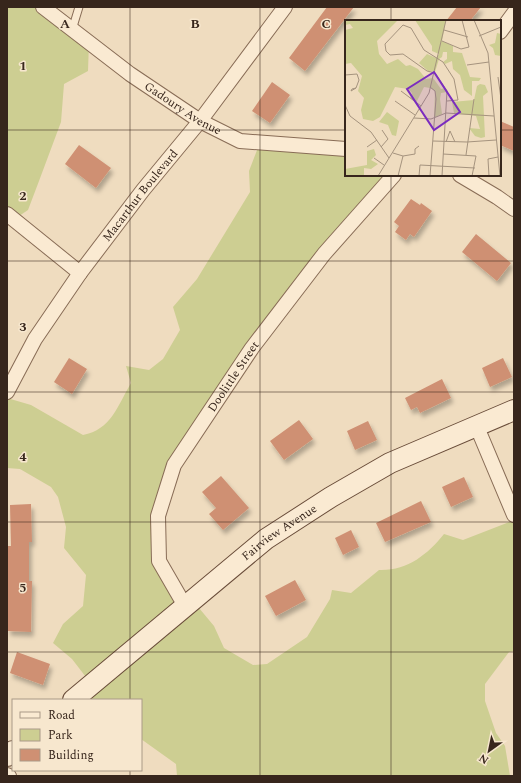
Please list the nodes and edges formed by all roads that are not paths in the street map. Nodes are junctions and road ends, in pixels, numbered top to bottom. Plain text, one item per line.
1 (43, 7) edge
2 (79, 7) edge
3 (285, 7) edge
4 (514, 13) edge
5 (72, 30) junction
6 (501, 31) edge
7 (200, 121) junction
8 (345, 149) edge
9 (393, 176) edge
10 (462, 176) edge
11 (514, 209) edge
12 (7, 214) edge
13 (80, 273) junction
14 (7, 392) edge
15 (514, 410) edge
16 (476, 427) junction
17 (514, 515) edge
18 (185, 606) junction
19 (74, 699) edge

1 - 5 street, Gadoury Avenue
2 - 5 lane
3 - 7 street, Macarthur Boulevard
4 - 6 street
5 - 7 street, Gadoury Avenue
7 - 8 street, Gadoury Avenue
7 - 13 street, Macarthur Boulevard
9 - 18 street, Doolittle Street
10 - 11 street
12 - 13 street
13 - 14 street, Macarthur Boulevard
15 - 16 main road, Fairview Avenue
16 - 17 street
16 - 18 main road, Fairview Avenue
18 - 19 main road, Fairview Avenue

